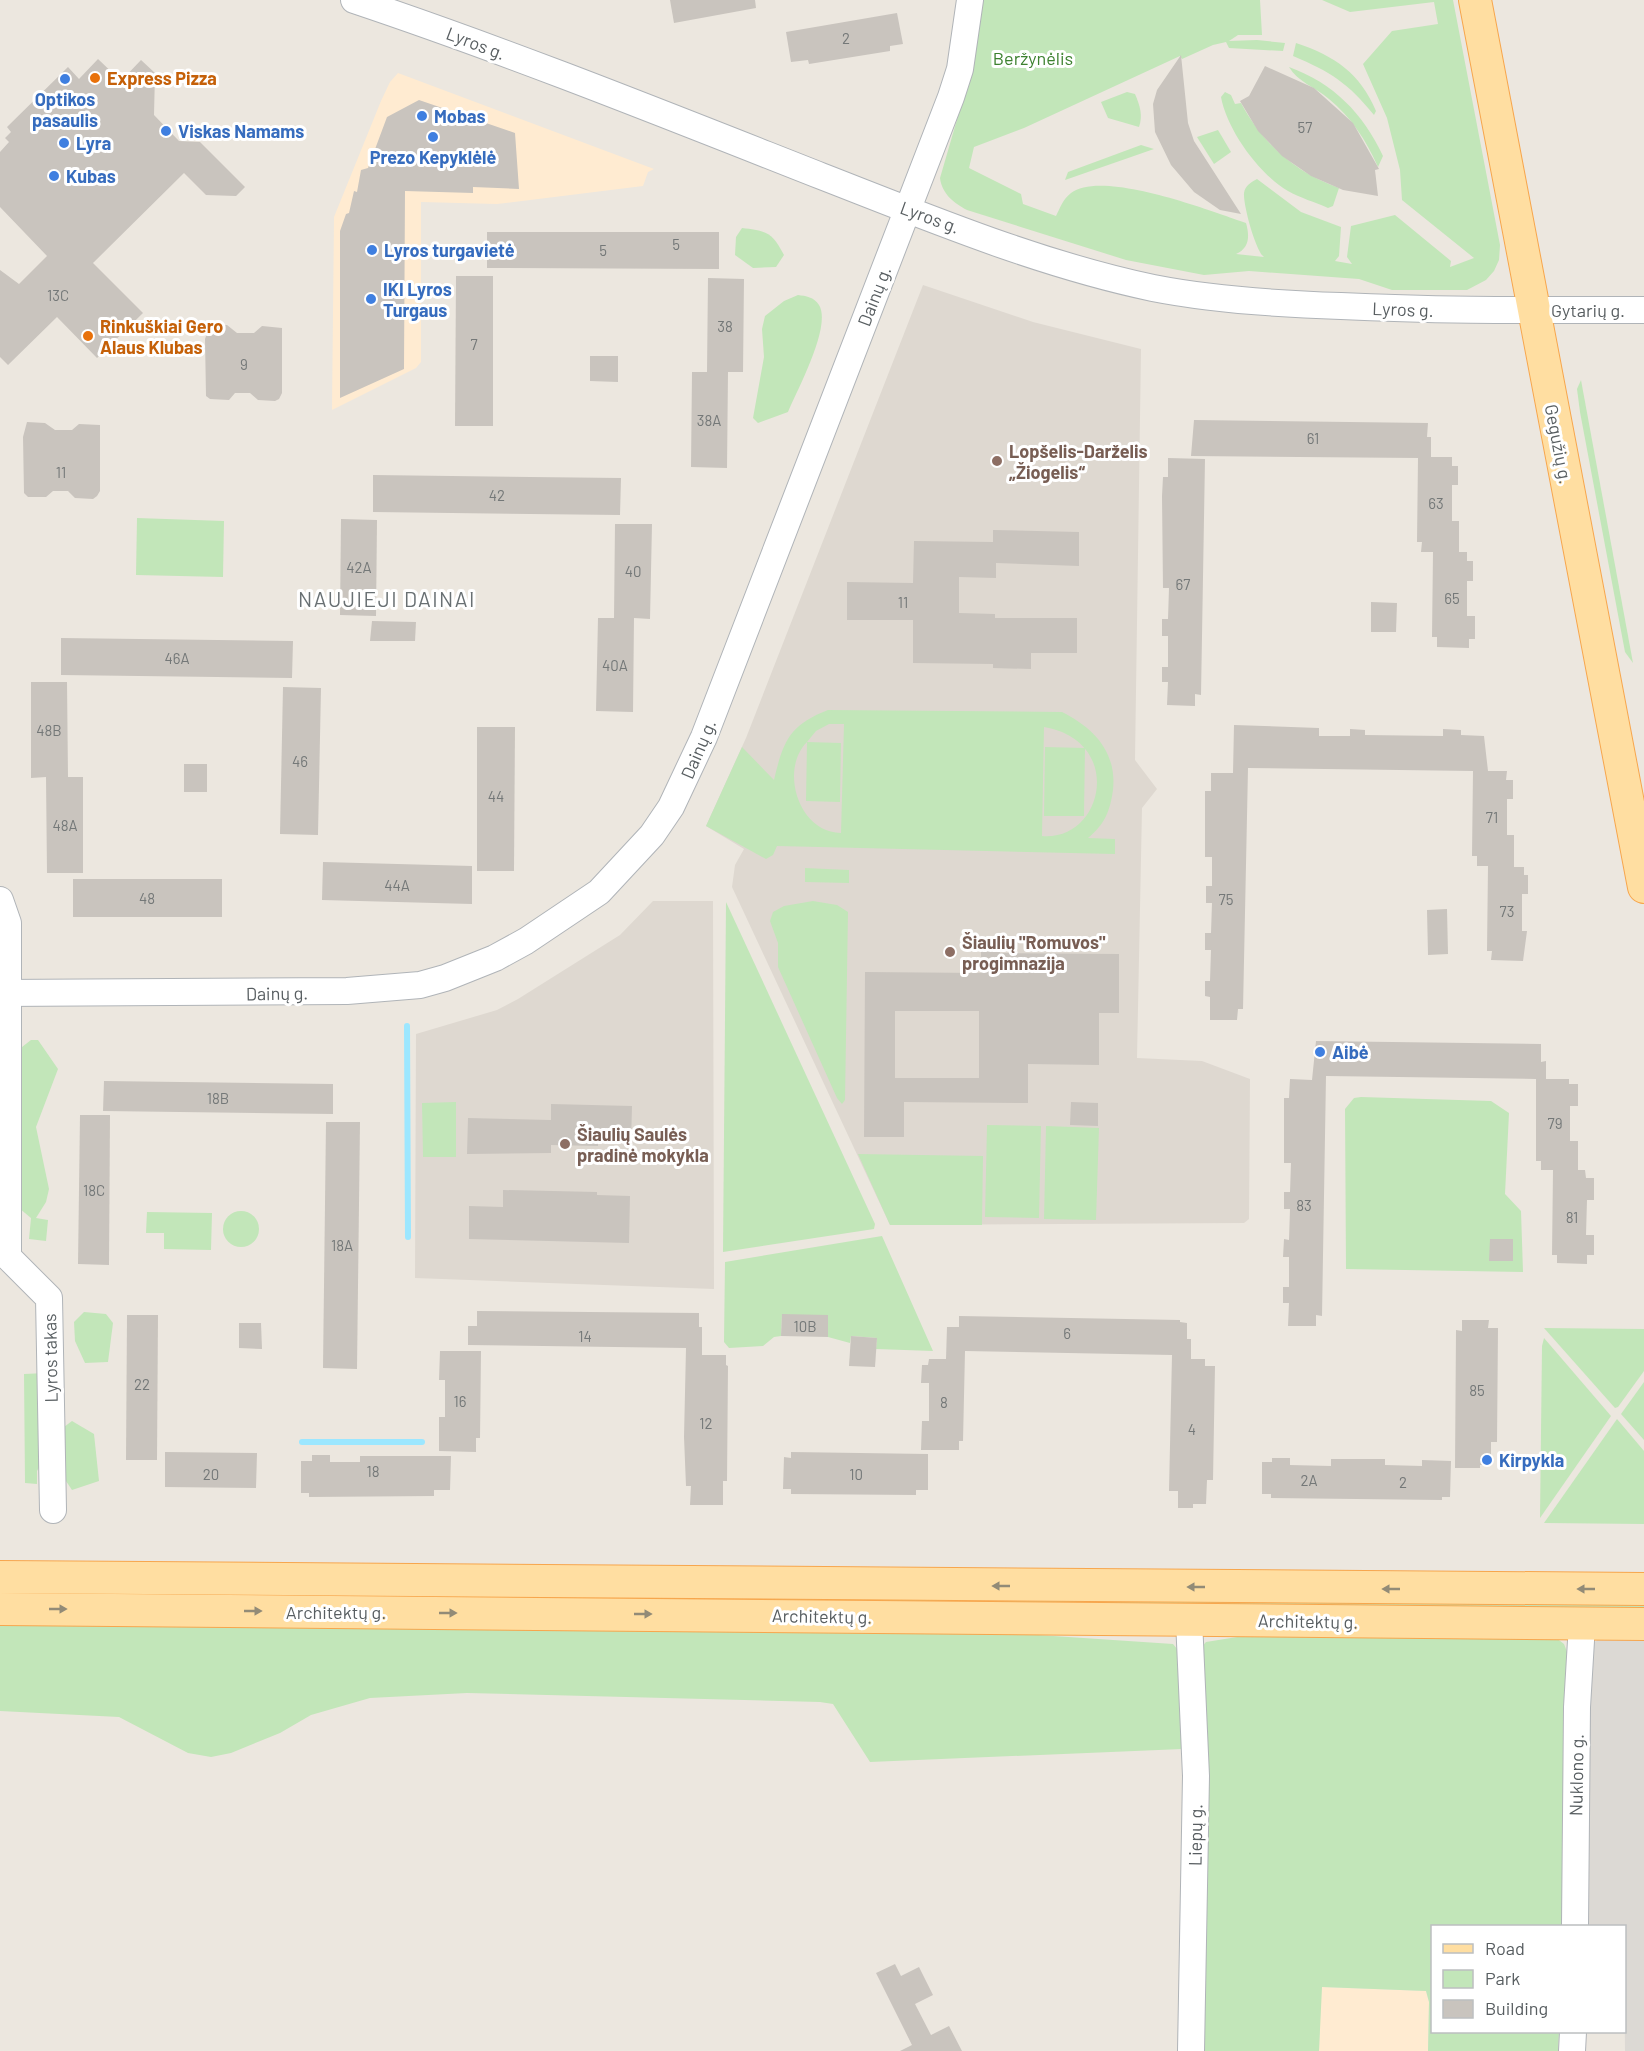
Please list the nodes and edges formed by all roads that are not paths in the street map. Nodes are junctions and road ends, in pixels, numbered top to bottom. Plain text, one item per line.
1 (354, 0) edge
2 (970, 0) edge
3 (1475, 0) edge
4 (908, 210) junction
5 (1533, 310) junction
6 (1644, 310) edge
7 (1644, 887) edge
8 (0, 900) edge
9 (3, 993) edge
10 (53, 1510) dead end
11 (0, 1577) edge
12 (855, 1584) junction
13 (1644, 1589) edge
14 (0, 1609) edge
15 (855, 1616) junction
16 (1189, 1620) junction
17 (1582, 1624) junction
18 (1644, 1624) edge
19 (1575, 1925) edge
20 (1573, 2033) edge
21 (1191, 2051) edge
22 (1572, 2051) edge

1 - 4 street, Lyros g.
2 - 4 street, Dainų g.
3 - 5 main road, Gegužių g.
4 - 5 street, Lyros g.
4 - 9 street, Dainų g.
5 - 6 street, Gytarių g.
5 - 7 main road, Gegužių g.
8 - 9 street, Lyros takas
9 - 10 street, Lyros takas
11 - 12 main road, Architektų g.
13 -> 12 main road, Architektų g.
12 - 15 main road
14 -> 15 main road, Architektų g.
15 - 16 main road, Architektų g.
16 - 17 main road, Architektų g.
16 - 21 street, Liepų g.
17 - 18 main road, Architektų g.
17 - 19 street, Nuklono g.
20 - 22 street

